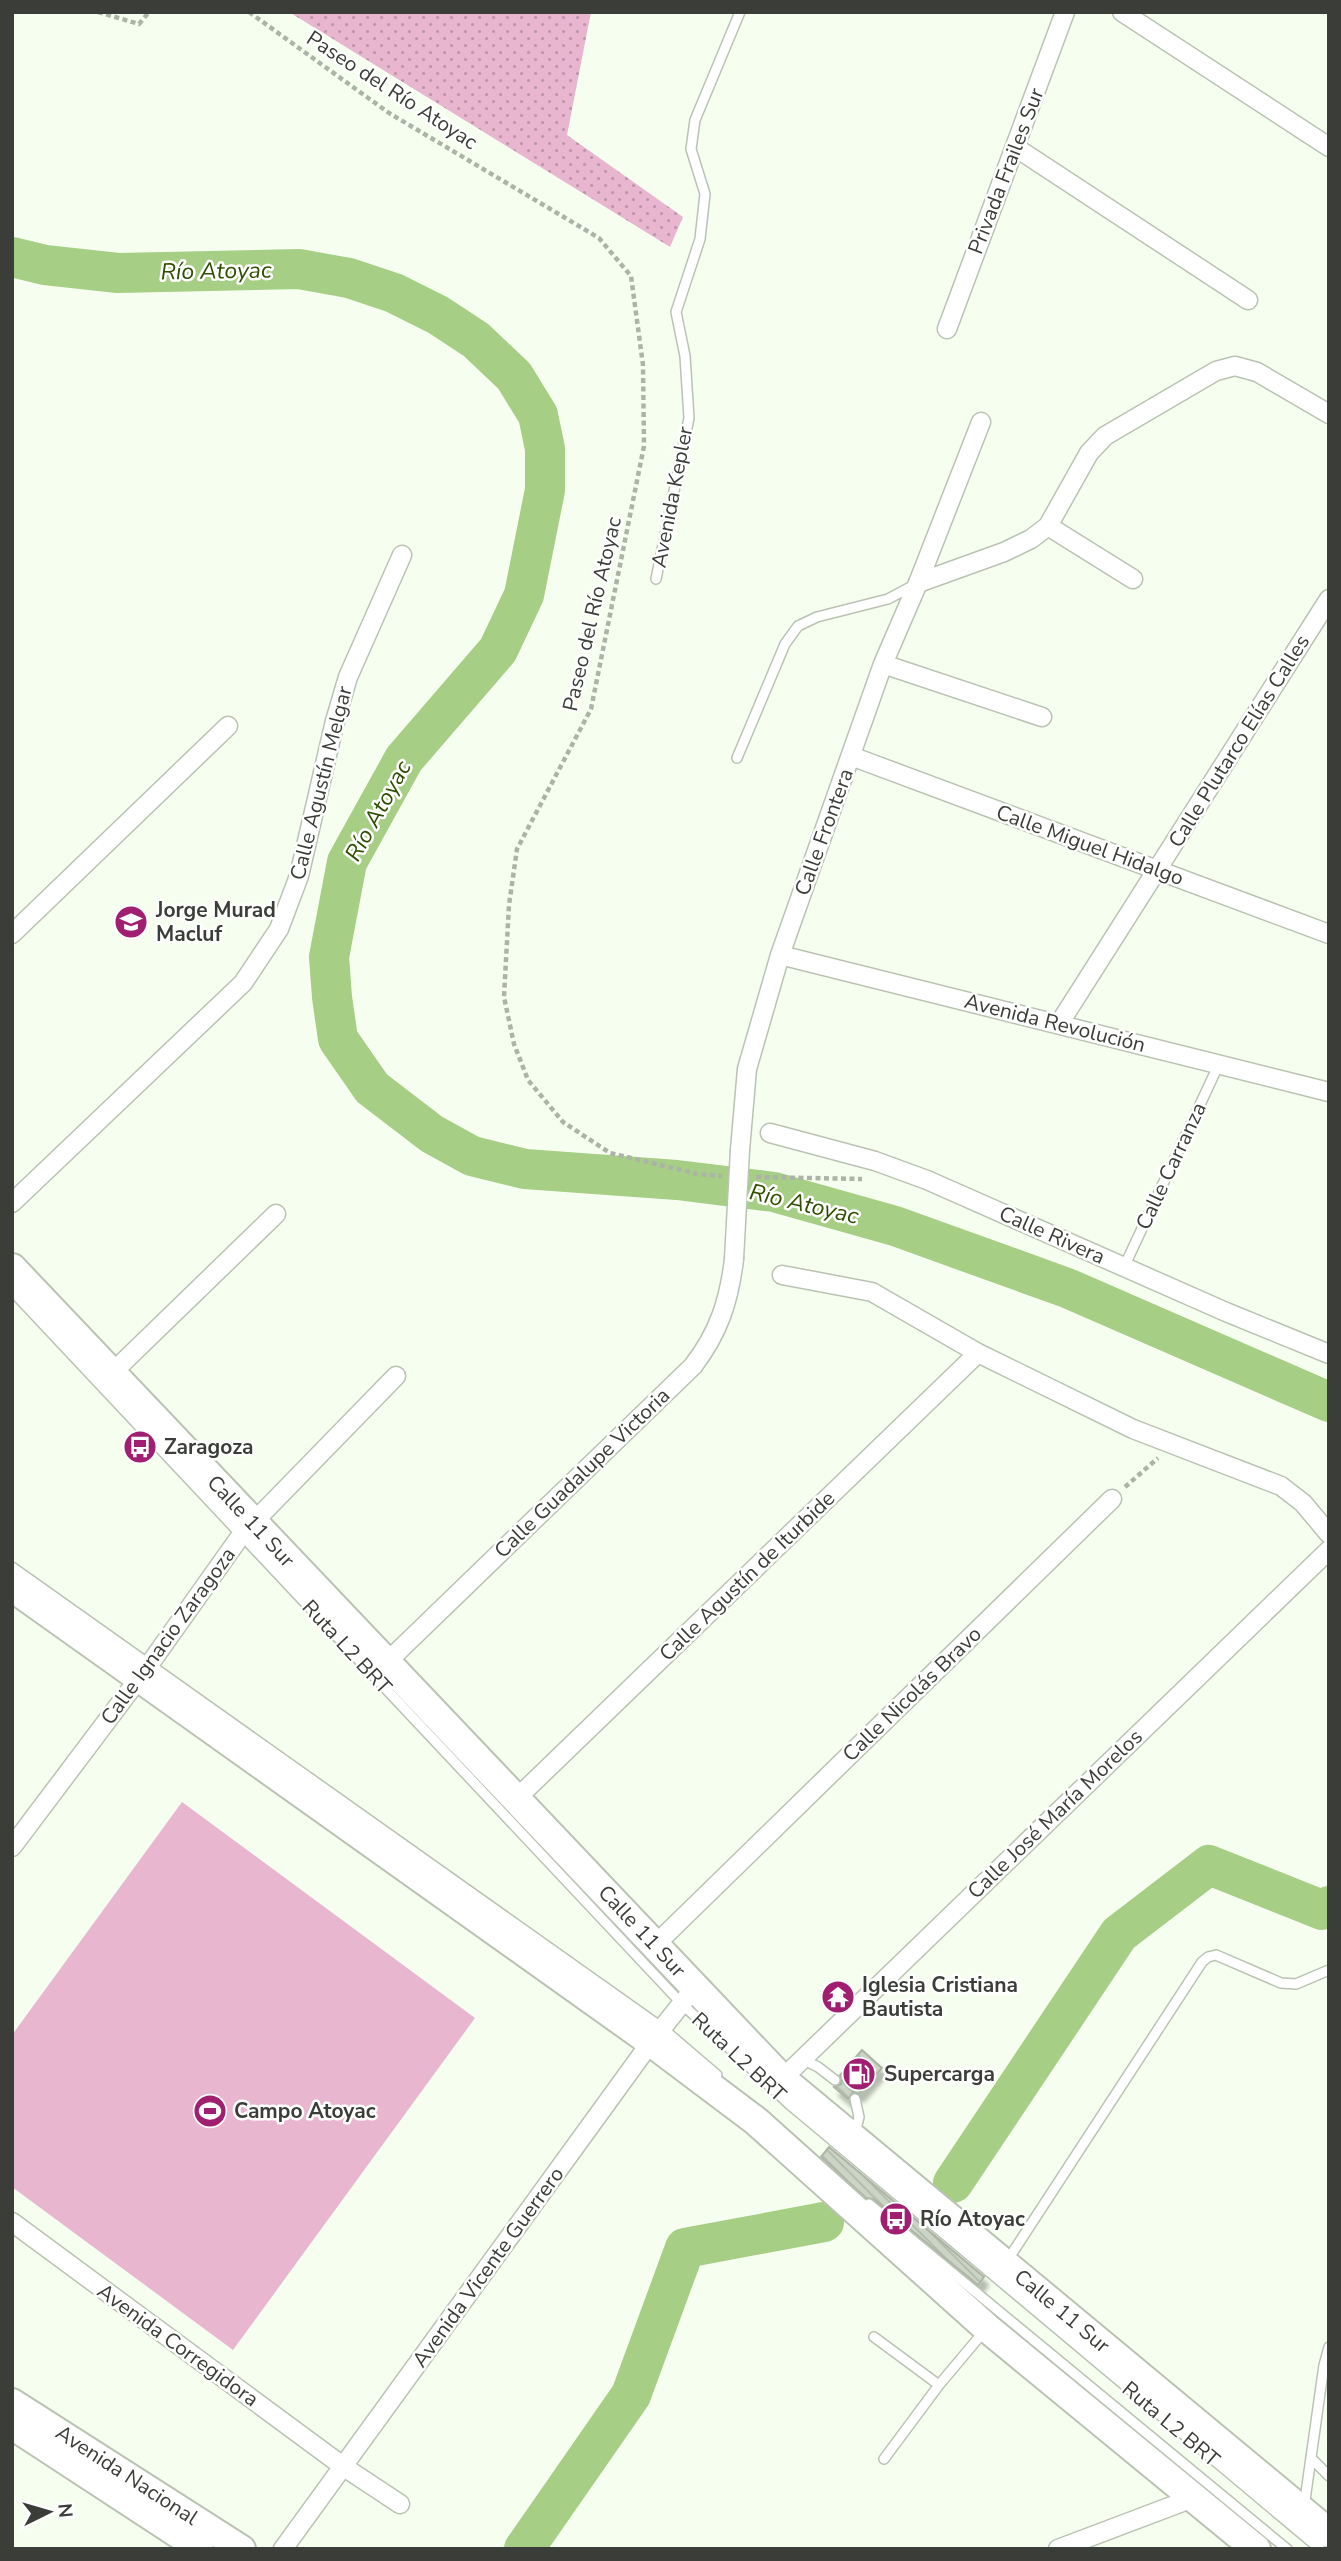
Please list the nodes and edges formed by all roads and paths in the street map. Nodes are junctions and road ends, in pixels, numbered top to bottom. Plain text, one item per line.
1 (98, 12) edge
2 (149, 12) edge
3 (249, 12) edge
4 (740, 12) edge
5 (1065, 12) edge
6 (1122, 12) edge
7 (1015, 147) junction
8 (1329, 147) edge
9 (1248, 300) dead end
10 (947, 329) dead end
11 (1329, 414) edge
12 (981, 422) dead end
13 (1048, 526) junction
14 (402, 555) dead end
15 (656, 579) dead end
16 (1133, 579) dead end
17 (918, 583) junction
18 (1329, 599) edge
19 (883, 664) junction
20 (1042, 717) dead end
21 (228, 726) dead end
22 (851, 756) junction
23 (737, 758) dead end
24 (1157, 871) junction
25 (12, 934) edge
26 (1329, 934) edge
27 (780, 955) junction
28 (1059, 1024) junction
29 (1219, 1065) junction
30 (1329, 1073) edge
31 (1324, 1091) edge
32 (770, 1133) dead end
33 (724, 1176) dead end
34 (750, 1177) dead end
35 (873, 1179) dead end
36 (12, 1203) edge
37 (276, 1214) dead end
38 (734, 1259) joint
39 (1124, 1267) junction
40 (12, 1268) edge
41 (782, 1275) dead end
42 (12, 1291) edge
43 (978, 1353) junction
44 (1329, 1354) edge
45 (113, 1372) junction
46 (396, 1376) dead end
47 (1172, 1445) junction
48 (1112, 1499) joint
49 (246, 1528) junction
50 (1329, 1534) edge
51 (1329, 1550) edge
52 (12, 1567) edge
53 (12, 1587) edge
54 (387, 1662) junction
55 (144, 1671) junction
56 (517, 1798) junction
57 (12, 1847) edge
58 (655, 1945) junction
59 (1329, 1970) edge
60 (689, 1995) junction
61 (656, 2035) junction
62 (802, 2059) junction
63 (722, 2079) dead end
64 (782, 2079) junction
65 (835, 2080) dead end
66 (855, 2099) dead end
67 (752, 2105) dead end
68 (853, 2138) junction
69 (803, 2148) dead end
70 (865, 2201) dead end
71 (12, 2222) edge
72 (1006, 2264) junction
73 (987, 2328) junction
74 (874, 2337) dead end
75 (1329, 2347) edge
76 (939, 2385) junction
77 (12, 2402) edge
78 (12, 2427) edge
79 (1311, 2458) junction
80 (884, 2459) dead end
81 (344, 2467) junction
82 (1329, 2476) edge
83 (1193, 2498) junction
84 (400, 2504) dead end
85 (1319, 2527) edge
86 (200, 2549) edge
87 (243, 2549) edge
88 (283, 2549) edge
89 (1058, 2549) edge
90 (1256, 2549) edge
91 (1287, 2549) edge

1 - 2 path
3 - 33 path, Paseo del Río Atoyac
4 - 15 lane, Avenida Kepler
5 - 7 street, Privada Frailes Sur
6 - 8 street
7 - 9 street
7 - 10 street, Privada Frailes Sur
11 - 13 street
12 - 17 street, Calle Frontera
13 - 16 street
13 - 17 street
14 - 36 street, Calle Agustín Melgar
17 - 19 street, Calle Frontera
17 - 23 lane
18 - 24 street, Calle Plutarco Elías Calles
19 - 20 street
19 - 22 street, Calle Frontera
21 - 25 street
22 - 24 street, Calle Miguel Hidalgo
22 - 27 street, Calle Frontera
24 - 26 street, Calle Miguel Hidalgo
24 - 28 street, Calle Plutarco Elías Calles
27 - 28 street, Avenida Revolución
27 - 38 street, Calle Frontera, bridge
28 - 29 street, Avenida Revolución
29 - 31 street, Avenida Revolución
29 - 39 lane, Calle Carranza
30 - 31 street
32 - 39 street, Calle Rivera
34 - 35 path
37 - 45 street
38 - 54 street, Calle Guadalupe Victoria
39 - 44 street, Calle Rivera
40 - 45 main road, Calle 11 Sur
41 - 43 street
42 - 49 lane, Ruta L2 BRT
43 - 47 street
43 - 56 street, Calle Agustín de Iturbide
45 - 49 main road, Calle 11 Sur
46 - 49 street, Calle Ignacio Zaragoza
47 - 48 path
47 - 50 street
48 - 58 street, Calle Nicolás Bravo
49 - 54 main road, Calle 11 Sur
49 - 55 street, Calle Ignacio Zaragoza
49 - 60 lane, Ruta L2 BRT
51 - 62 street, Calle José María Morelos
52 - 55 lane
53 - 55 main road
54 - 56 main road, Calle 11 Sur
55 - 57 street, Calle Ignacio Zaragoza
55 - 61 main road
56 - 58 main road, Calle 11 Sur
58 - 60 main road, Calle 11 Sur
59 - 72 lane
60 - 61 street, Avenida Vicente Guerrero
60 - 64 main road, Calle 11 Sur
60 - 85 lane, Ruta L2 BRT
61 - 63 lane, Ruta L2 BRT
61 - 73 main road
61 - 81 street, Avenida Vicente Guerrero
62 - 64 street, Calle José María Morelos
62 - 65 lane
64 - 68 main road, Calle 11 Sur
66 - 68 lane
67 - 69 lane, Ruta L2 BRT
68 - 72 main road, Calle 11 Sur
70 - 91 lane, Ruta L2 BRT
71 - 81 street, Avenida Corregidora
72 - 85 main road, Calle 11 Sur
73 - 76 lane
73 - 83 main road
74 - 76 lane
75 - 79 lane
76 - 80 lane
77 - 87 main road, Avenida Nacional
78 - 86 main road, Avenida Nacional
79 - 82 lane
79 - 85 lane
81 - 84 street, Avenida Corregidora
81 - 88 street, Avenida Vicente Guerrero
83 - 89 street
83 - 90 main road

